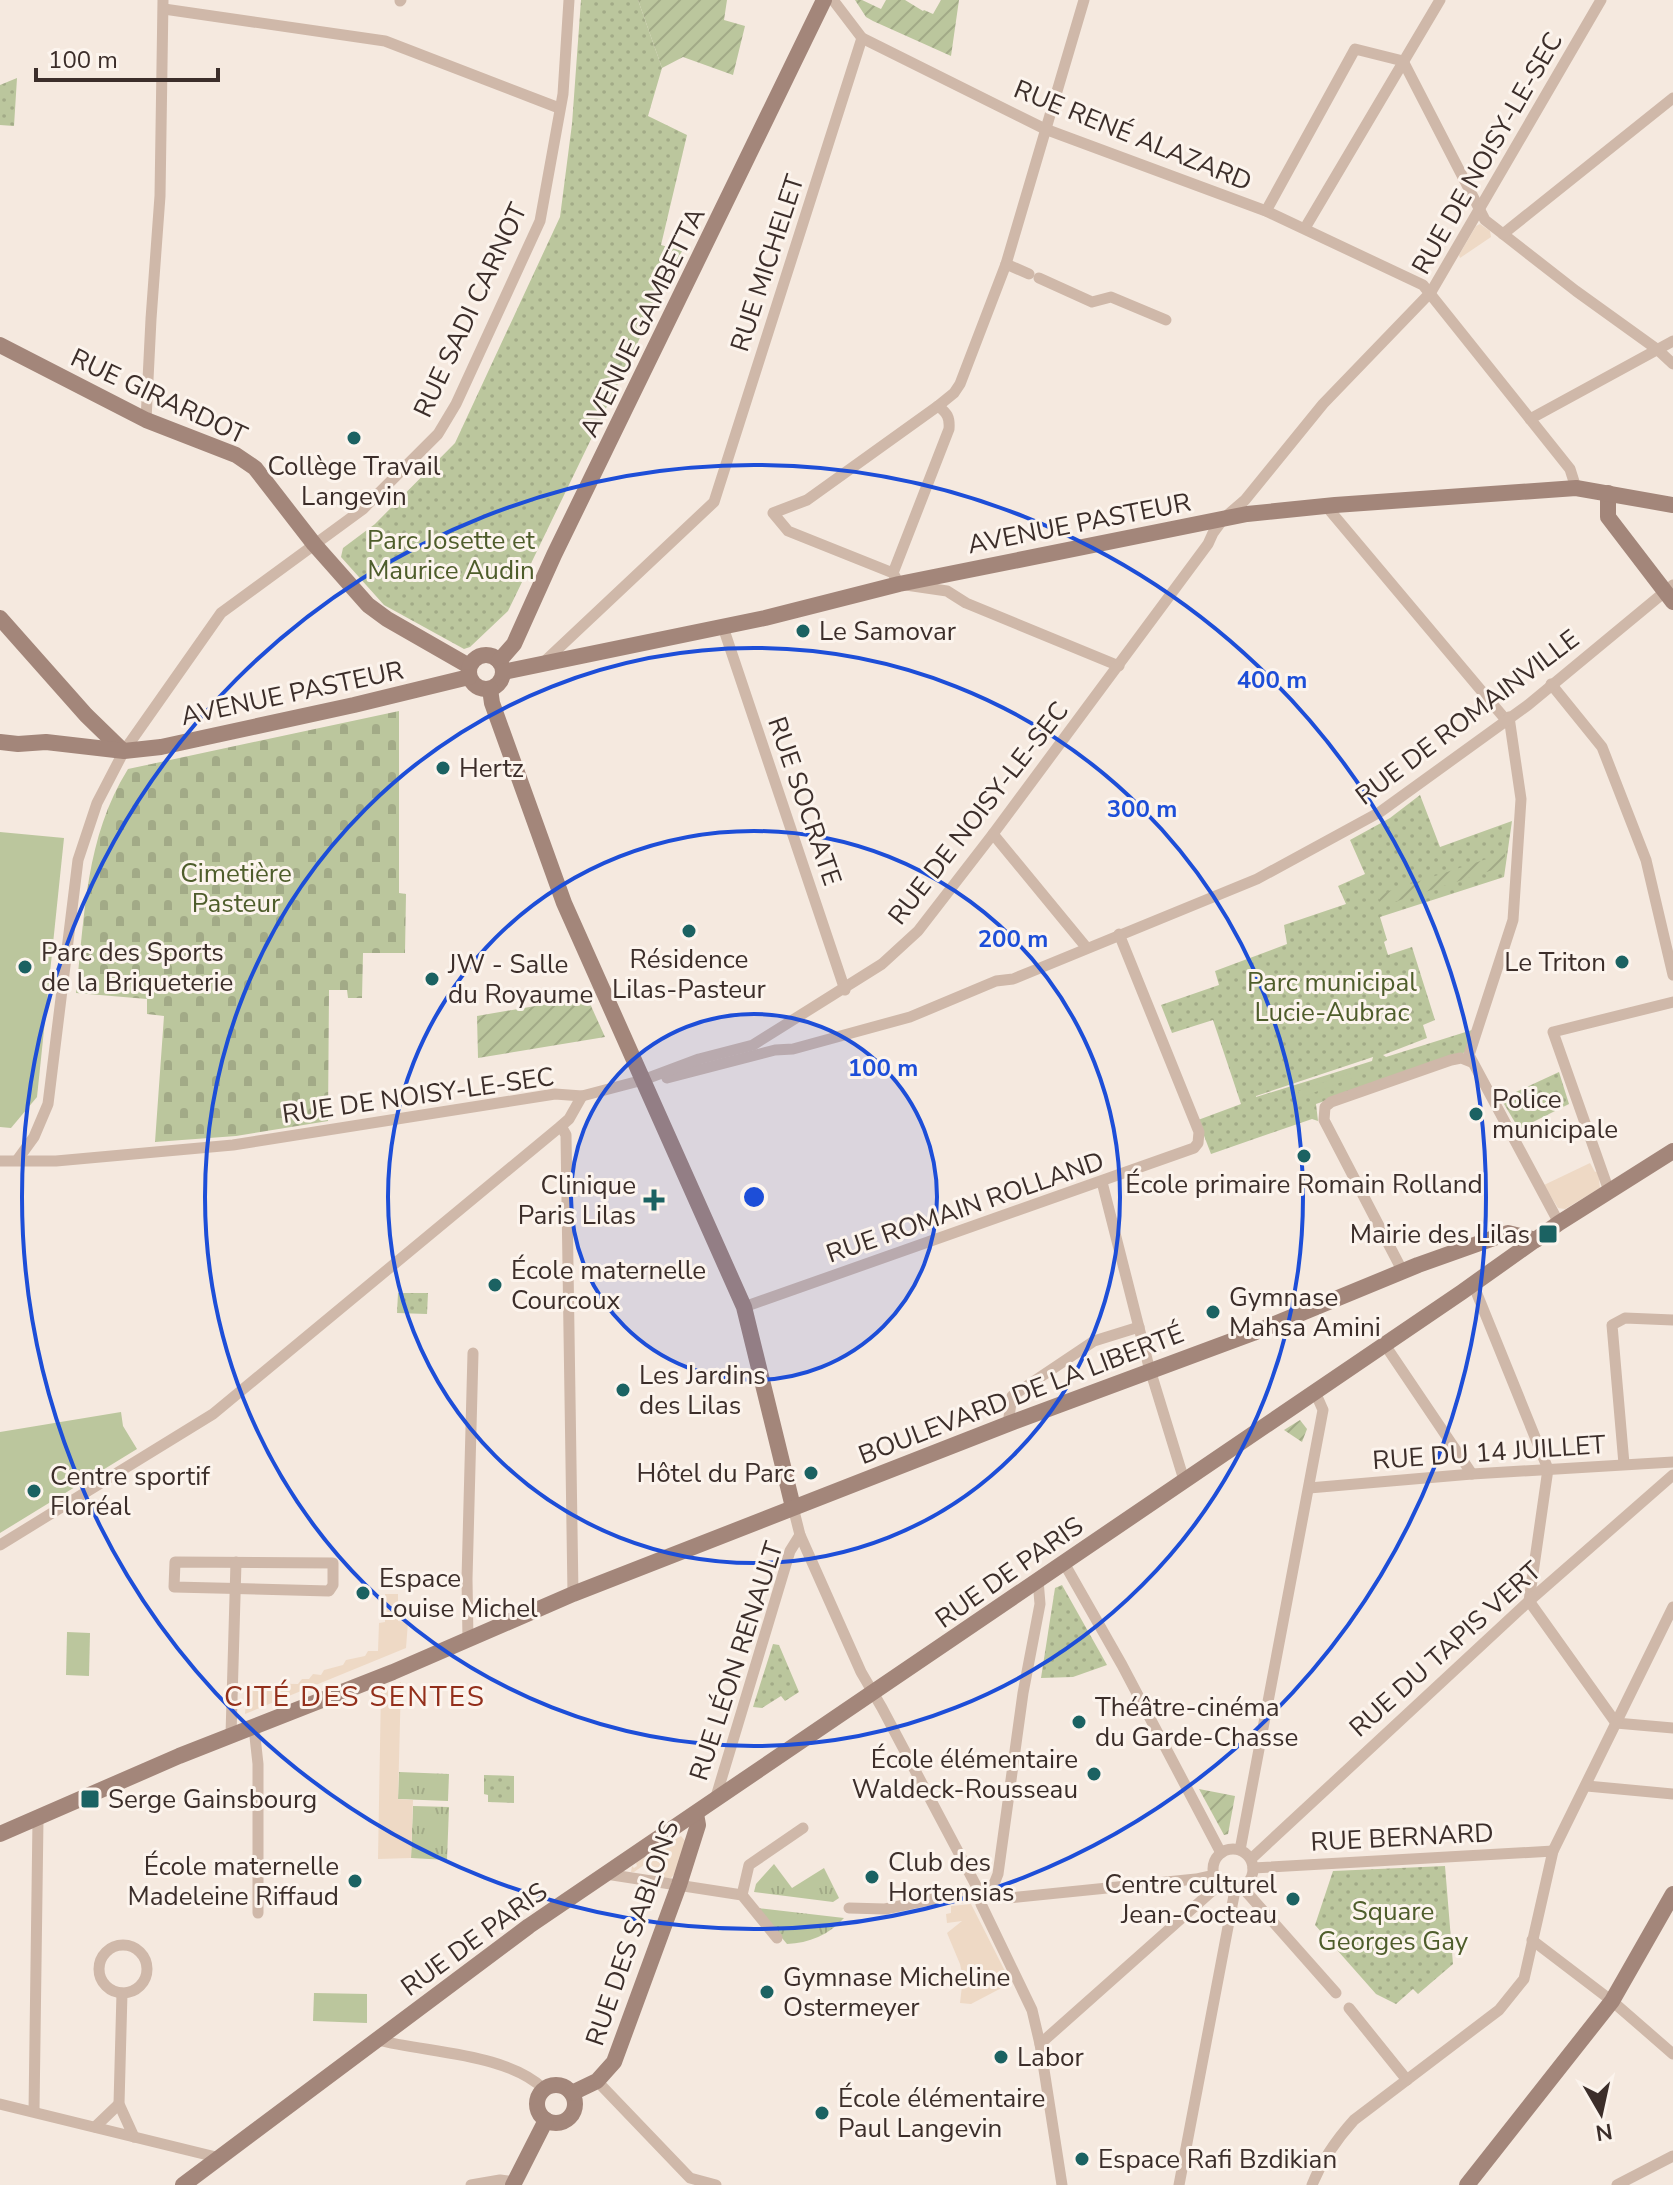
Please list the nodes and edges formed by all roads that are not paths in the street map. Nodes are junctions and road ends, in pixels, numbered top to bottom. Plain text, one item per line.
1 (569, 0) edge
2 (824, 0) edge
3 (833, 0) edge
4 (1084, 0) edge
5 (1440, 0) edge
6 (1601, 0) edge
7 (164, 5) edge
8 (862, 38) junction
9 (1403, 61) junction
10 (1673, 98) edge
11 (559, 108) junction
12 (1045, 129) junction
13 (1266, 211) junction
14 (1479, 211) junction
15 (1305, 228) junction
16 (1503, 234) junction
17 (1006, 264) junction
18 (1431, 292) junction
19 (1166, 320) dead end
20 (1673, 341) edge
21 (0, 345) edge
22 (1658, 350) junction
23 (1673, 364) edge
24 (938, 406) junction
25 (1530, 419) junction
26 (146, 420) junction
27 (1576, 488) junction
28 (1608, 493) junction
29 (1673, 505) edge
30 (1326, 506) junction
31 (1224, 518) junction
32 (314, 544) junction
33 (896, 578) junction
34 (1670, 593) edge
35 (0, 618) edge
36 (723, 627) junction
37 (541, 665) junction
38 (501, 666) junction
39 (1119, 666) junction
40 (469, 671) junction
41 (1551, 684) junction
42 (490, 689) junction
43 (1507, 718) junction
44 (0, 742) edge
45 (124, 751) junction
46 (993, 834) junction
47 (1119, 934) junction
48 (1086, 947) junction
49 (1673, 975) edge
50 (845, 990) junction
51 (1673, 1002) edge
52 (772, 1035) junction
53 (776, 1050) junction
54 (1470, 1059) junction
55 (643, 1080) junction
56 (582, 1096) junction
57 (561, 1126) junction
58 (1673, 1151) edge
59 (18, 1159) junction
60 (0, 1161) edge
61 (1102, 1182) junction
62 (1609, 1191) junction
63 (1559, 1223) junction
64 (1536, 1240) junction
65 (1403, 1272) junction
66 (1473, 1284) junction
67 (744, 1307) junction
68 (1673, 1320) edge
69 (1139, 1327) junction
70 (1385, 1345) junction
71 (473, 1353) dead end
72 (1150, 1370) junction
73 (1315, 1392) junction
74 (1008, 1424) junction
75 (1673, 1462) edge
76 (1624, 1464) junction
77 (1548, 1469) junction
78 (1472, 1474) junction
79 (1673, 1475) edge
80 (1184, 1480) junction
81 (1309, 1488) junction
82 (793, 1507) junction
83 (800, 1535) junction
84 (0, 1545) edge
85 (236, 1562) junction
86 (1064, 1563) junction
87 (1038, 1580) junction
88 (235, 1588) junction
89 (573, 1594) junction
90 (1529, 1601) junction
91 (1673, 1607) edge
92 (468, 1640) junction
93 (873, 1693) junction
94 (1616, 1723) junction
95 (254, 1728) junction
96 (1673, 1728) edge
97 (231, 1735) junction
98 (1587, 1786) junction
99 (1673, 1794) edge
100 (715, 1802) junction
101 (696, 1814) junction
102 (38, 1819) junction
103 (803, 1828) dead end
104 (0, 1834) edge
105 (1240, 1850) junction
106 (1553, 1851) junction
107 (1221, 1853) junction
108 (1252, 1863) junction
109 (606, 1874) junction
110 (1217, 1880) junction
111 (679, 1885) junction
112 (1238, 1888) junction
113 (980, 1893) junction
114 (1673, 1894) edge
115 (742, 1895) junction
116 (849, 1908) dead end
117 (258, 1913) dead end
118 (777, 1938) dead end
119 (1532, 1940) junction
120 (122, 1993) junction
121 (1336, 1993) dead end
122 (1612, 2001) junction
123 (1349, 2008) dead end
124 (378, 2040) junction
125 (1040, 2044) junction
126 (1673, 2054) edge
127 (1407, 2080) junction
128 (597, 2081) junction
129 (544, 2089) junction
130 (572, 2093) junction
131 (0, 2104) edge
132 (119, 2104) junction
133 (34, 2111) junction
134 (546, 2120) junction
135 (95, 2127) junction
136 (134, 2137) junction
137 (1673, 2156) edge
138 (220, 2158) junction
139 (514, 2183) edge
140 (183, 2185) edge
141 (471, 2185) edge
142 (716, 2185) edge
143 (1062, 2185) edge
144 (1179, 2185) edge
145 (1312, 2185) edge
146 (1467, 2185) edge
147 (1617, 2185) edge

1 - 11 street, RUE SADI CARNOT
2 - 38 main road, AVENUE GAMBETTA
3 - 8 street, RUE RENÉ ALAZARD
4 - 12 street
5 - 9 street
6 - 14 street, RUE DE NOISY-LE-SEC
7 - 11 street
7 - 26 street
8 - 12 street, RUE RENÉ ALAZARD
8 - 37 street, RUE MICHELET
9 - 13 street
9 - 14 street
9 - 15 street
10 - 16 street
11 - 32 street, RUE SADI CARNOT
12 - 13 street, RUE RENÉ ALAZARD
12 - 17 street
13 - 15 street, RUE RENÉ ALAZARD
14 - 16 street
14 - 18 street, RUE DE NOISY-LE-SEC
15 - 18 street, RUE RENÉ ALAZARD
16 - 22 street
17 - 19 street
17 - 24 street
18 - 25 street
18 - 31 street, RUE DE NOISY-LE-SEC
20 - 22 street
21 - 26 main road, RUE GIRARDOT
22 - 23 street
22 - 25 street
24 - 33 street
24 - 33 street
25 - 27 street
26 - 32 main road, RUE GIRARDOT
27 - 28 main road, AVENUE PASTEUR
27 - 30 main road, AVENUE PASTEUR
28 - 29 main road, AVENUE PASTEUR
28 - 34 main road
30 - 31 main road, AVENUE PASTEUR
30 - 43 street
31 - 33 main road, AVENUE PASTEUR
31 - 39 street, RUE DE NOISY-LE-SEC
32 - 40 main road, RUE GIRARDOT
32 - 45 street, RUE SADI CARNOT
33 - 36 main road, AVENUE PASTEUR
33 - 39 street
34 - 41 street, RUE DE ROMAINVILLE
35 - 45 main road
36 - 37 main road, AVENUE PASTEUR
36 - 50 street, RUE SOCRATE
37 - 38 main road, AVENUE PASTEUR
38 - 40 main road
38 - 42 main road
39 - 46 street, RUE DE NOISY-LE-SEC
40 - 42 main road
40 - 45 main road, AVENUE PASTEUR
41 - 43 street, RUE DE ROMAINVILLE
41 - 49 street
42 - 55 main road
43 - 47 street, RUE DE ROMAINVILLE
43 - 54 street
44 - 45 main road, AVENUE PASTEUR
45 - 59 street, RUE SADI CARNOT
46 - 48 street
46 - 50 street, RUE DE NOISY-LE-SEC
47 - 48 street, RUE DE ROMAINVILLE
47 - 61 street, RUE ROMAIN ROLLAND
48 - 53 street, RUE DE ROMAINVILLE
50 - 52 street, RUE DE NOISY-LE-SEC
51 - 62 street
52 - 53 street
52 - 55 street, RUE DE NOISY-LE-SEC
53 - 55 street, RUE DE ROMAINVILLE
54 - 63 street
54 - 65 street
55 - 56 street, RUE DE NOISY-LE-SEC
55 - 67 main road
56 - 57 street
56 - 59 street, RUE DE NOISY-LE-SEC
57 - 84 street
57 - 89 street
58 - 62 main road, RUE DE PARIS
59 - 60 street, RUE DE NOISY-LE-SEC
61 - 67 street, RUE ROMAIN ROLLAND
61 - 69 street
62 - 63 main road, RUE DE PARIS
63 - 64 main road, RUE DE PARIS
64 - 65 main road, BOULEVARD DE LA LIBERTÉ
64 - 66 main road, RUE DE PARIS
65 - 72 main road, BOULEVARD DE LA LIBERTÉ
66 - 70 main road, RUE DE PARIS
66 - 77 street
67 - 82 main road
68 - 76 street
69 - 72 street
69 - 74 street
70 - 73 main road, RUE DE PARIS
70 - 78 street
71 - 92 street
72 - 74 main road, BOULEVARD DE LA LIBERTÉ
72 - 80 street
73 - 80 main road, RUE DE PARIS
73 - 81 street
74 - 82 main road, BOULEVARD DE LA LIBERTÉ
75 - 76 street, RUE DU 14 JUILLET
76 - 77 street, RUE DU 14 JUILLET
77 - 78 street, RUE DU 14 JUILLET
77 - 90 street
78 - 81 street, RUE DU 14 JUILLET
79 - 90 street, RUE DU TAPIS VERT
80 - 86 main road, RUE DE PARIS
81 - 105 street
82 - 83 street
82 - 89 main road, BOULEVARD DE LA LIBERTÉ
83 - 93 street
83 - 100 street, RUE LÉON RENAULT
85 - 88 street
85 - 88 street
85 - 88 street
86 - 87 main road, RUE DE PARIS
86 - 107 street
87 - 93 main road, RUE DE PARIS
87 - 113 street
88 - 97 street
89 - 92 main road, BOULEVARD DE LA LIBERTÉ
90 - 94 street
90 - 108 street, RUE DU TAPIS VERT
91 - 94 street
92 - 95 main road, BOULEVARD DE LA LIBERTÉ
93 - 100 main road, RUE DE PARIS
93 - 113 street
94 - 96 street
94 - 98 street
95 - 97 main road, BOULEVARD DE LA LIBERTÉ
95 - 117 street
97 - 102 main road, BOULEVARD DE LA LIBERTÉ
98 - 99 street
98 - 106 street
100 - 101 main road, RUE DE PARIS
101 - 109 main road, RUE DE PARIS
101 - 111 main road, RUE DES SABLONS
102 - 104 main road, BOULEVARD DE LA LIBERTÉ
102 - 133 street
103 - 115 street
105 - 107 street
105 - 108 street
106 - 108 street, RUE BERNARD
106 - 119 street
107 - 110 street
108 - 112 street
109 - 111 street
109 - 124 main road, RUE DE PARIS
110 - 112 street
110 - 113 street
110 - 125 street
111 - 115 street
111 - 128 main road, RUE DES SABLONS
112 - 121 street
112 - 144 street
113 - 116 street
113 - 125 street
114 - 122 main road
115 - 118 street
119 - 122 street
119 - 127 street
120 - 120 street
120 - 132 street
122 - 126 street
122 - 146 main road
123 - 127 street
124 - 129 street
124 - 138 main road, RUE DE PARIS
125 - 143 street
127 - 145 street
128 - 130 main road, RUE DES SABLONS
128 - 142 street
129 - 130 main road
129 - 134 main road
130 - 134 main road
131 - 133 street
132 - 135 street
132 - 136 street
133 - 135 street
134 - 139 main road
135 - 136 street
136 - 138 street
137 - 147 street
138 - 140 main road, RUE DE PARIS
139 - 141 street

